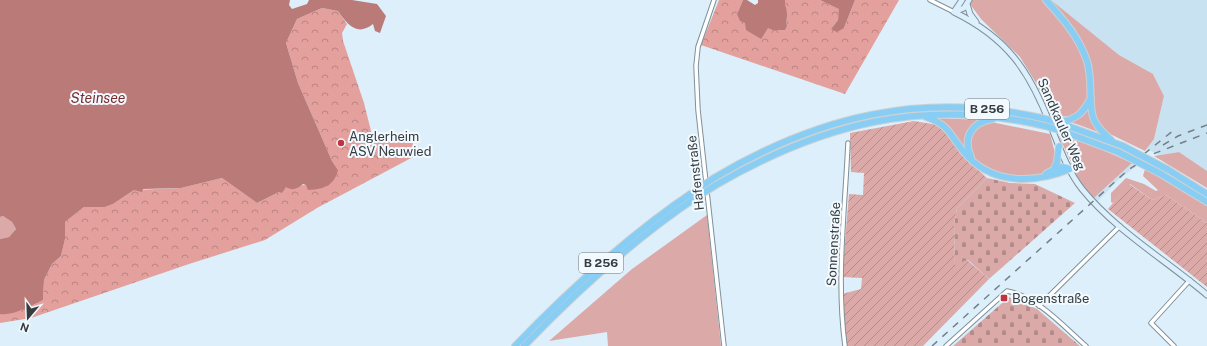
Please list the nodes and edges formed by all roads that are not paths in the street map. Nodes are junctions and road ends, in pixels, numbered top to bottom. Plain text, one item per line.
1 (714, 0) edge
2 (930, 0) edge
3 (962, 0) edge
4 (1046, 0) edge
5 (968, 2) edge
6 (954, 12) junction
7 (979, 25) junction
8 (1091, 98) junction
9 (921, 115) junction
10 (1004, 118) junction
11 (1057, 122) junction
12 (1112, 141) junction
13 (848, 143) dead end
14 (1059, 146) junction
15 (971, 159) junction
16 (1070, 169) junction
17 (1054, 170) junction
18 (1043, 176) junction
19 (1207, 194) edge
20 (1207, 202) edge
21 (1120, 226) junction
22 (1190, 280) junction
23 (1207, 295) edge
24 (1039, 306) junction
25 (515, 346) edge
26 (524, 346) edge
27 (724, 346) edge
28 (845, 346) edge
29 (946, 346) edge
30 (1086, 346) edge
31 (1174, 346) edge

1 - 27 street, Hafenstraße
2 - 6 street, Sandkauler Weg
3 - 6 street
4 - 8 highway
5 - 6 street
5 - 7 street
6 - 7 street, Sandkauler Weg
7 - 14 street, Sandkauler Weg
8 - 11 highway
8 - 12 highway
9 - 10 highway, B 256
9 - 15 highway
9 - 26 highway, B 256, bridge
10 - 15 highway
10 - 20 highway, B 256, bridge
11 - 12 highway, B 256
11 - 25 highway, B 256, bridge
12 - 19 highway, B 256, bridge
13 - 28 street, Sonnenstraße
14 - 16 street, Sandkauler Weg
14 - 17 highway
15 - 18 highway
16 - 17 highway
16 - 18 highway
16 - 21 street, Sandkauler Weg
17 - 18 highway
21 - 22 street, Sandkauler Weg
21 - 24 street
22 - 23 street, Sandkauler Weg
22 - 31 street
24 - 29 street
24 - 30 street

